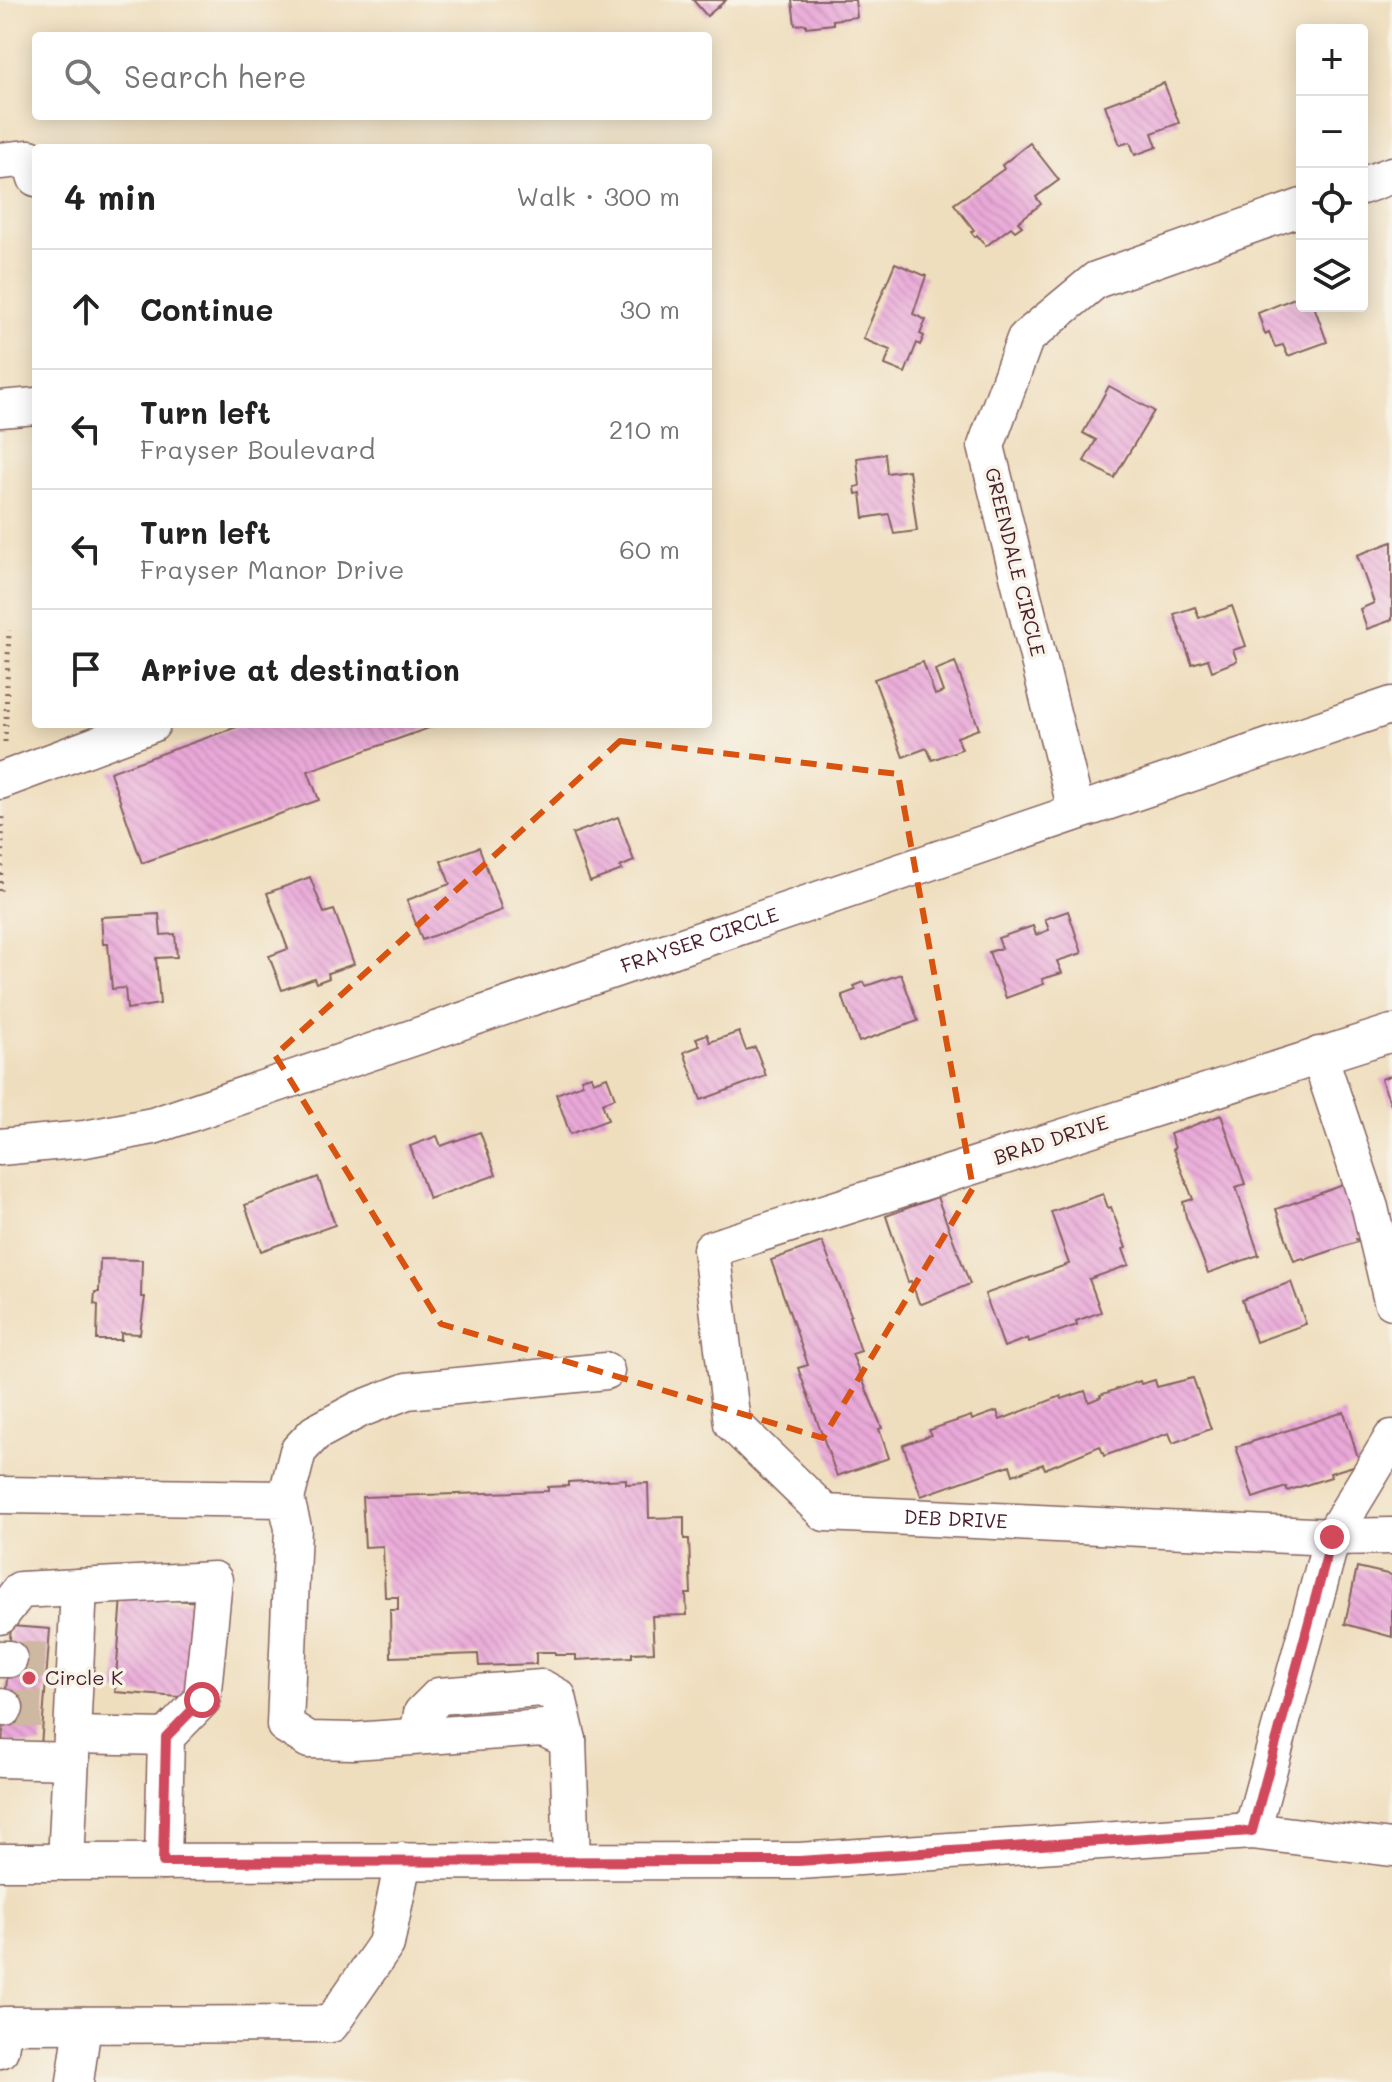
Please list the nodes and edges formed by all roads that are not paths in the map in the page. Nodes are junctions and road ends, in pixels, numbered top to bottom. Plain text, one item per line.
1 (0, 161) edge
2 (32, 165) edge
3 (1392, 175) edge
4 (1368, 184) edge
5 (1296, 209) edge
6 (32, 406) edge
7 (0, 409) edge
8 (1392, 705) edge
9 (141, 728) edge
10 (0, 781) edge
11 (1076, 810) junction
12 (1392, 1033) edge
13 (1319, 1055) junction
14 (0, 1147) edge
15 (711, 1249) joint
16 (1392, 1301) edge
17 (606, 1371) dead end
18 (1392, 1438) edge
19 (0, 1495) edge
20 (286, 1499) junction
21 (1392, 1536) edge
22 (1332, 1537) junction
23 (79, 1587) junction
24 (0, 1616) edge
25 (65, 1729) junction
26 (166, 1737) junction
27 (0, 1759) edge
28 (1252, 1831) junction
29 (1392, 1848) edge
30 (403, 1861) junction
31 (572, 1861) junction
32 (0, 1862) edge
33 (66, 1862) junction
34 (163, 1862) junction
35 (83, 2025) junction
36 (0, 2050) edge
37 (75, 2082) edge

1 - 2 street
3 - 4 street
5 - 11 street, GREENDALE CIRCLE
6 - 7 street
8 - 11 street, FRAYSER CIRCLE
9 - 10 street
11 - 14 street, FRAYSER CIRCLE
12 - 13 street, BRAD DRIVE
13 - 15 street, BRAD DRIVE
13 - 16 street
15 - 22 street, DEB DRIVE
17 - 20 street
18 - 22 street
19 - 20 street
20 - 31 street
21 - 22 street, DEB DRIVE
22 - 28 street
23 - 24 street
23 - 25 street
23 - 26 street
25 - 26 street
25 - 27 street
25 - 33 street
26 - 34 street
28 - 29 street
28 - 31 street
30 - 31 street
30 - 34 street
30 - 35 street
32 - 33 street
33 - 34 street
35 - 36 street
35 - 37 street

